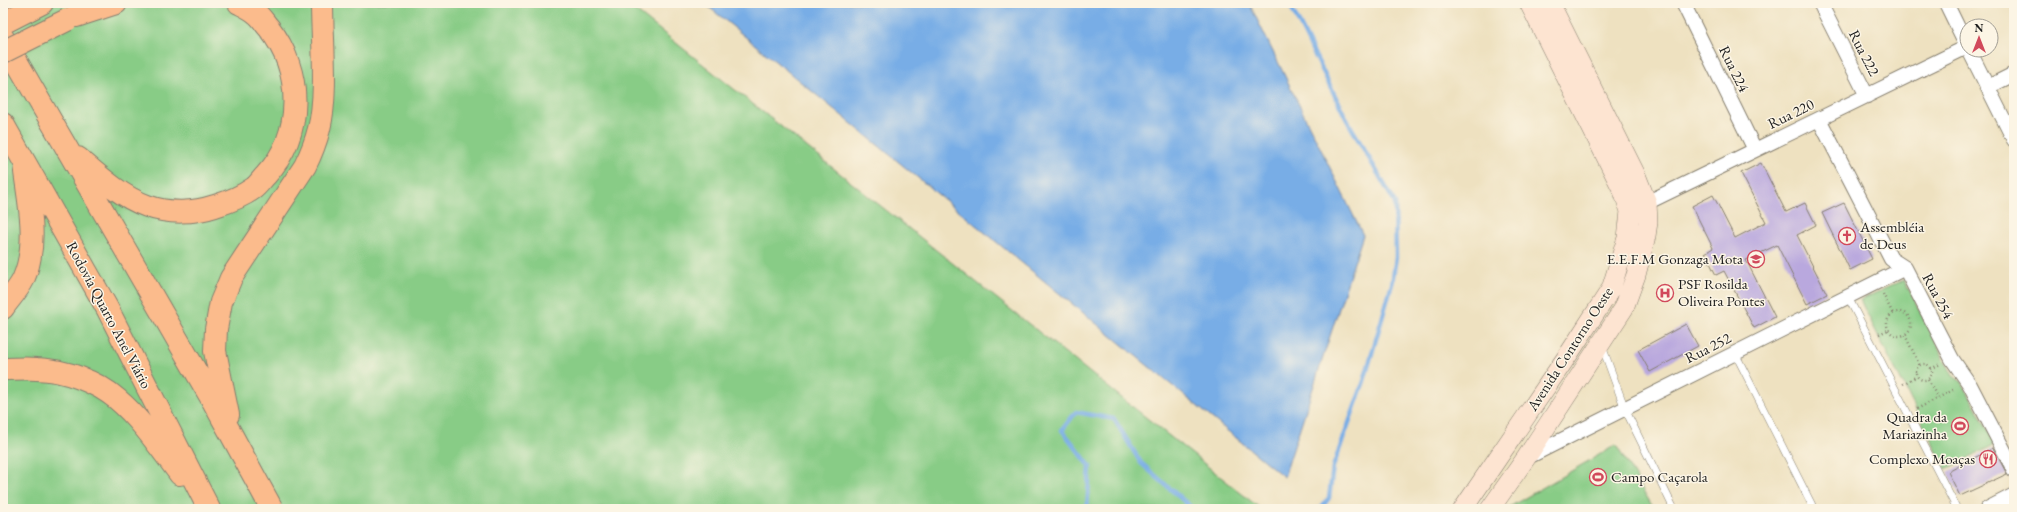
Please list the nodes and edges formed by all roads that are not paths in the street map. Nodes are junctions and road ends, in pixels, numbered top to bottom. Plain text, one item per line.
1 (42, 3) edge
2 (100, 3) edge
3 (116, 3) edge
4 (239, 3) edge
5 (322, 3) edge
6 (1529, 3) edge
7 (1550, 3) edge
8 (1683, 3) edge
9 (1820, 3) edge
10 (1946, 3) edge
11 (71, 18) junction
12 (3, 23) edge
13 (1959, 30) edge
14 (3, 38) edge
15 (1959, 51) edge
16 (3, 52) edge
17 (1973, 58) edge
18 (2014, 74) edge
19 (1988, 87) junction
20 (1867, 96) junction
21 (1819, 119) junction
22 (3, 124) edge
23 (2014, 140) edge
24 (65, 147) junction
25 (1755, 150) junction
26 (22, 157) junction
27 (1639, 207) junction
28 (1905, 268) junction
29 (1848, 297) junction
30 (3, 308) edge
31 (1601, 344) junction
32 (1736, 353) junction
33 (3, 369) edge
34 (1625, 409) junction
35 (233, 437) junction
36 (1526, 458) junction
37 (2014, 470) edge
38 (2014, 495) edge
39 (208, 508) edge
40 (272, 509) edge
41 (1463, 509) edge
42 (1490, 509) edge
43 (1674, 509) edge
44 (1814, 509) edge
45 (1957, 509) edge
46 (1987, 509) edge

1 - 12 highway
2 - 11 highway
3 - 11 highway
4 - 24 highway
5 - 35 highway
6 - 27 street, Avenida Contorno Oeste
7 - 27 street, Avenida Contorno Oeste
8 - 25 street, Rua 224
9 - 20 street, Rua 222
10 - 13 street, Rua 220
11 - 16 highway, bridge
14 - 24 highway
15 - 20 street, Rua 220
17 - 19 street
18 - 19 street
19 - 23 street
20 - 21 street, Rua 220
21 - 25 street, Rua 220
21 - 28 street, Rua 254
22 - 26 highway, Rodovia Quarto Anel Viário
24 - 35 highway
25 - 27 street, Rua 220
26 - 30 highway
26 - 39 highway, Rodovia Quarto Anel Viário
27 - 31 street, Avenida Contorno Oeste
27 - 41 street, Avenida Contorno Oeste
28 - 29 street, Rua 252
28 - 37 street, Rua 254
29 - 32 street, Rua 252
29 - 45 lane
31 - 34 lane
31 - 36 street, Avenida Contorno Oeste
32 - 34 street, Rua 252
32 - 44 lane
33 - 39 highway
34 - 36 street, Rua 252
34 - 43 lane
35 - 40 highway
36 - 42 street, Avenida Contorno Oeste
38 - 46 street

